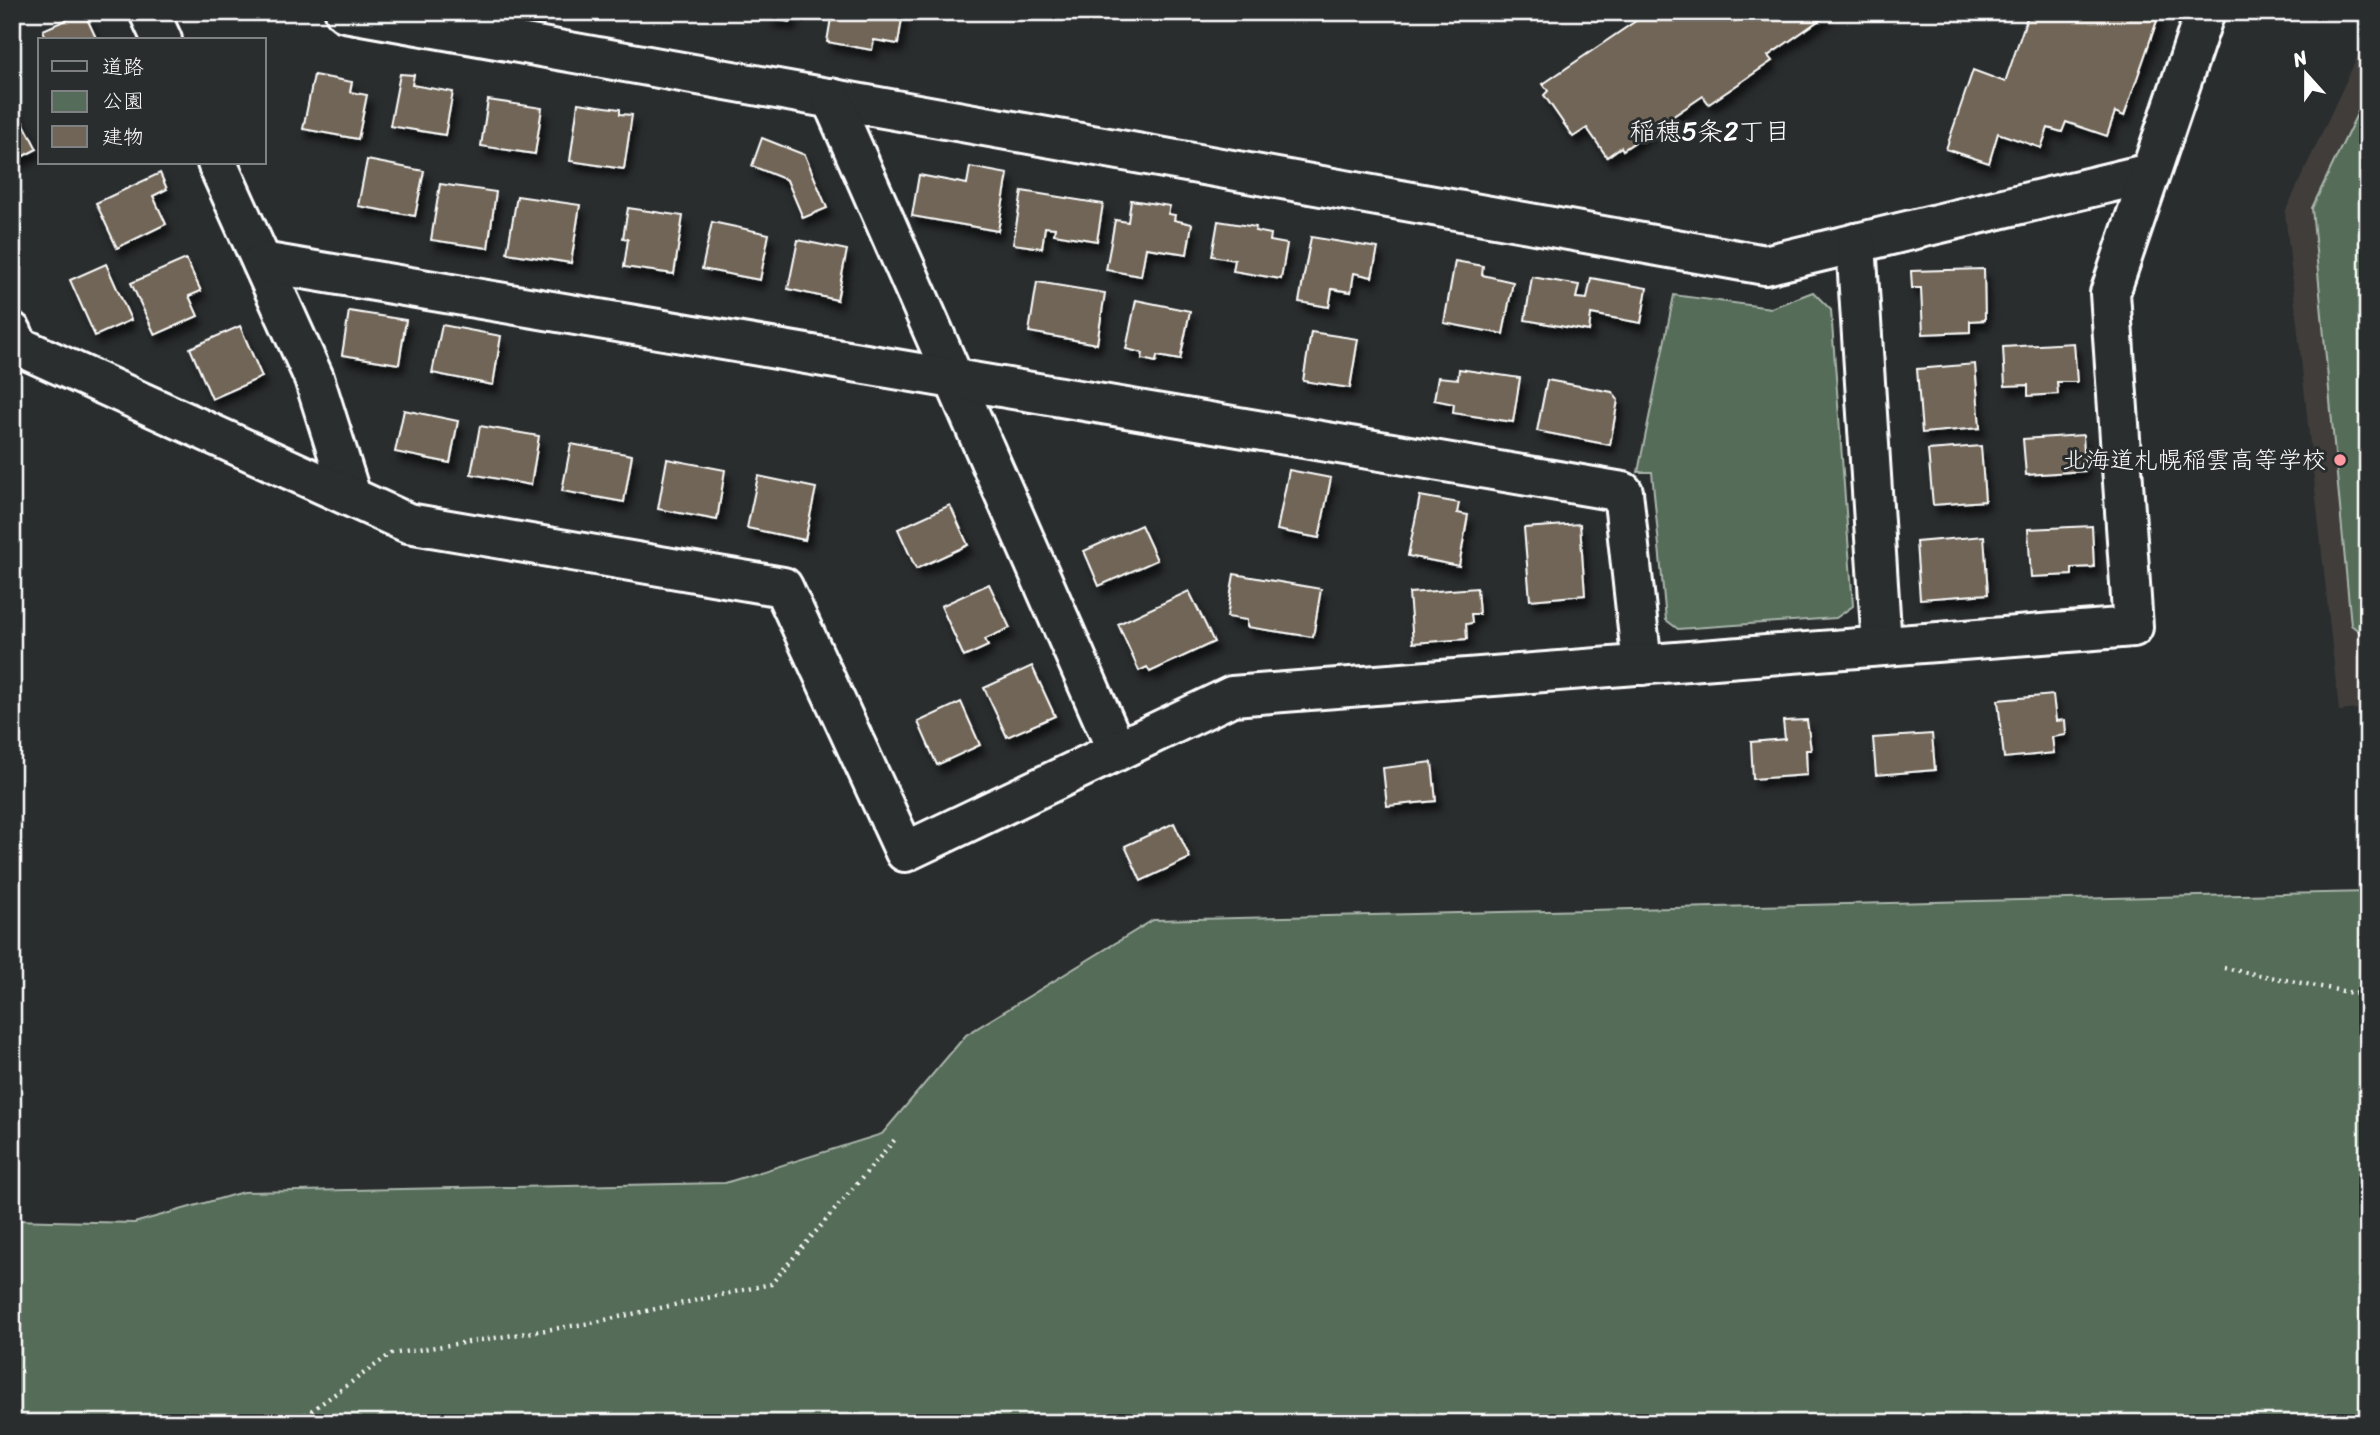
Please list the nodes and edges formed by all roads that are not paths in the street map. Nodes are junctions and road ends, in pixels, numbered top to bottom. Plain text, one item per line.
1 (149, 12) edge
2 (345, 12) edge
3 (2205, 12) edge
4 (161, 38) edge
5 (831, 98) junction
6 (217, 164) edge
7 (2150, 173) junction
8 (1856, 243) junction
9 (262, 262) junction
10 (12, 332) edge
11 (954, 379) junction
12 (351, 496) junction
13 (1882, 646) junction
14 (1642, 665) junction
15 (1117, 751) junction

1 - 4 street
2 - 5 street
3 - 7 street
5 - 8 street
5 - 11 street
6 - 9 street
7 - 8 street
7 - 13 street
8 - 13 street
9 - 11 street
9 - 12 street
10 - 12 street
11 - 14 street
11 - 15 street
12 - 15 street
13 - 14 street
14 - 15 street

